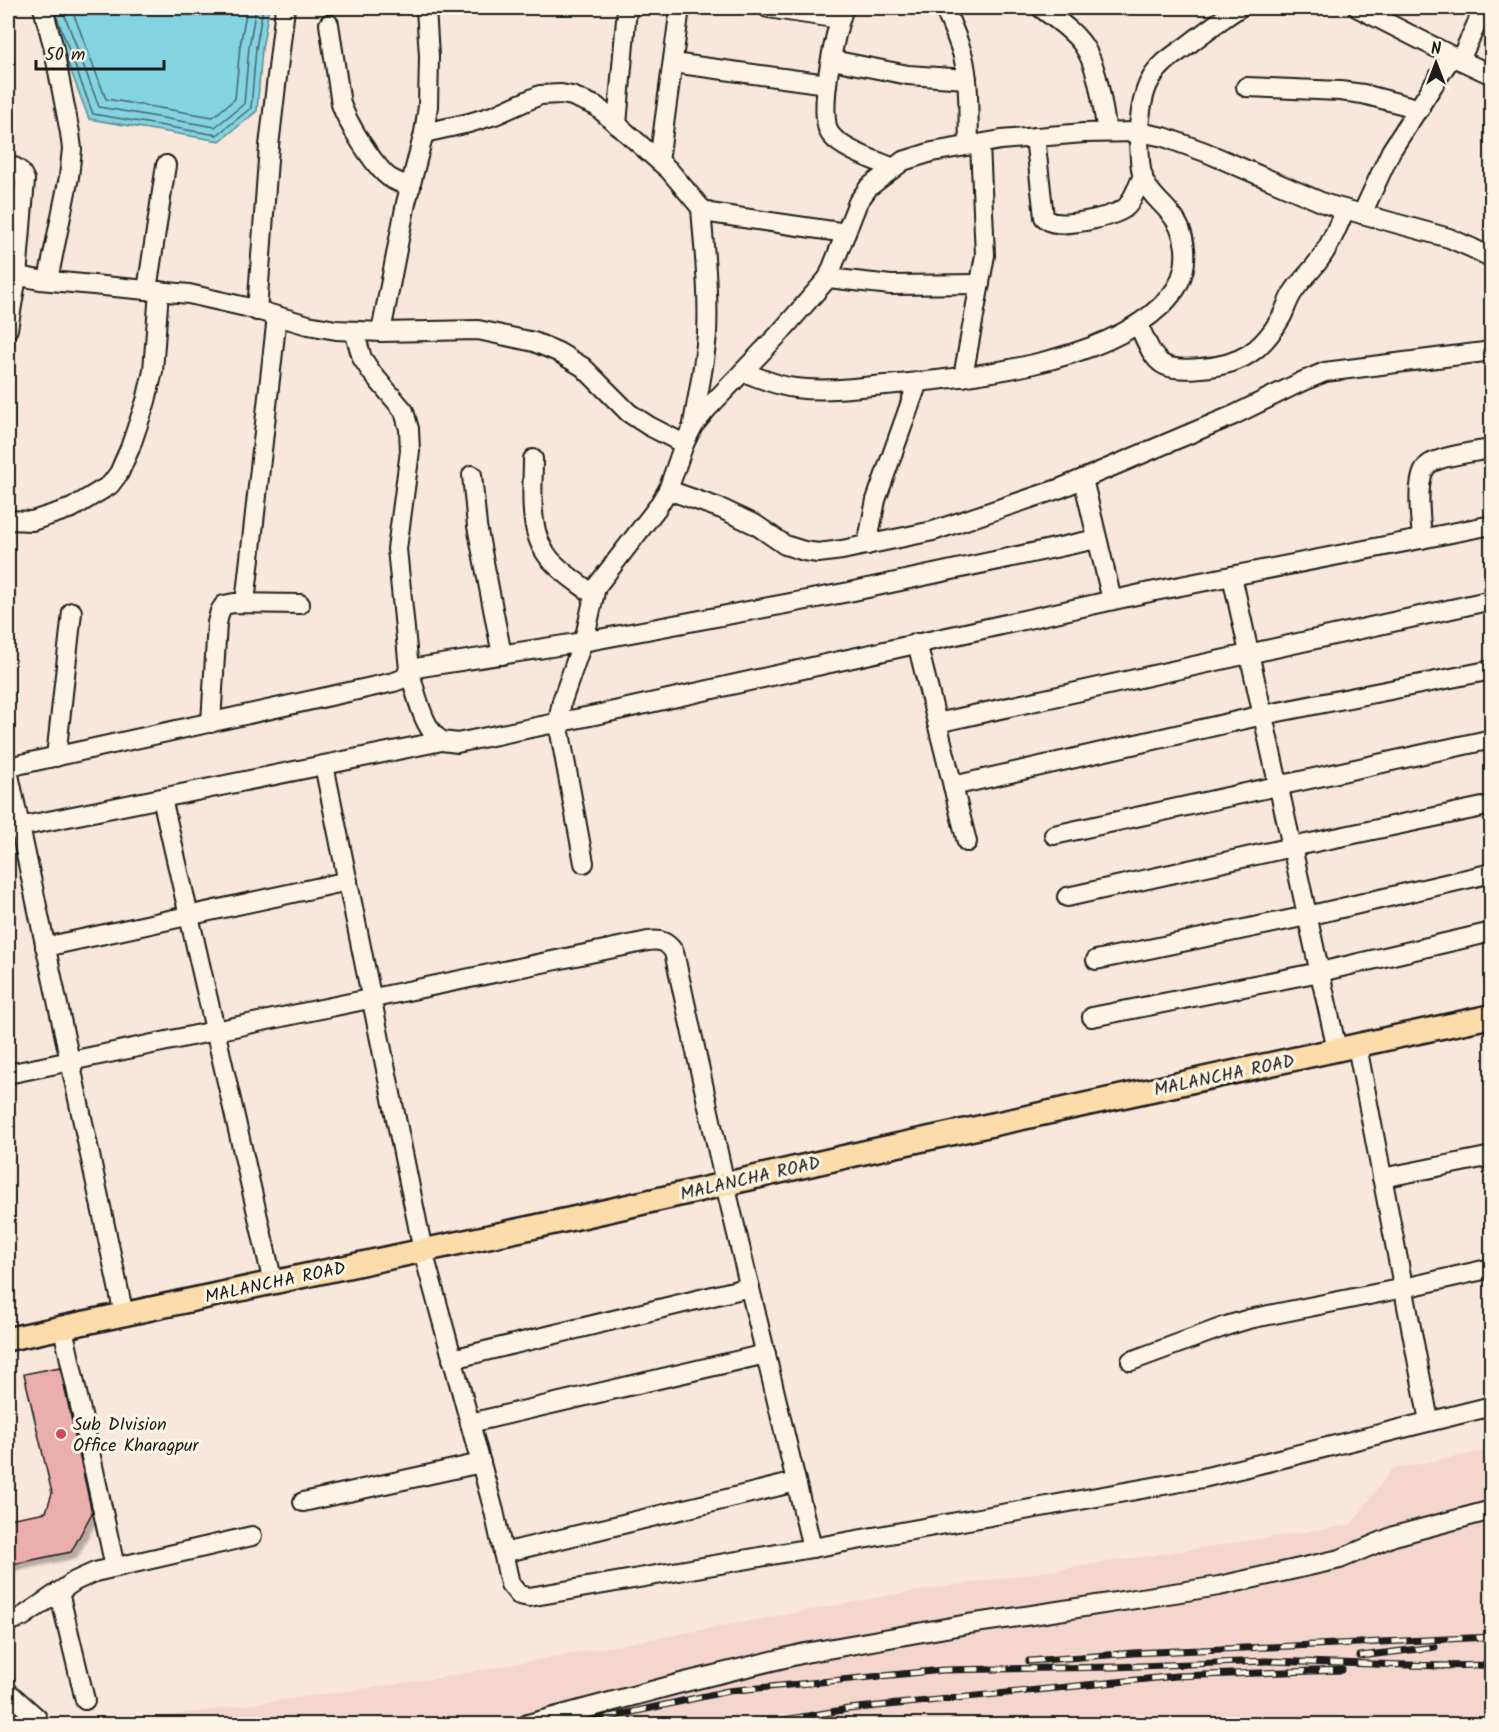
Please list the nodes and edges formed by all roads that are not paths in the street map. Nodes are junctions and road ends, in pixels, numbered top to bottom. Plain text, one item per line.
1 (43, 8) edge
2 (285, 8) edge
3 (426, 8) edge
4 (627, 8) edge
5 (681, 8) edge
6 (768, 8) edge
7 (944, 8) edge
8 (1041, 8) edge
9 (1239, 8) edge
10 (1358, 8) edge
11 (1484, 8) edge
12 (842, 13) edge
13 (329, 24) dead end
14 (1456, 58) junction
15 (831, 60) junction
16 (673, 63) junction
17 (1491, 75) edge
18 (967, 80) junction
19 (827, 84) junction
20 (1246, 87) dead end
21 (1420, 109) junction
22 (617, 125) junction
23 (1107, 132) junction
24 (1139, 132) junction
25 (424, 133) junction
26 (1035, 137) junction
27 (974, 144) junction
28 (659, 161) junction
29 (8, 165) edge
30 (166, 165) dead end
31 (893, 168) junction
32 (1143, 176) junction
33 (411, 187) junction
34 (701, 208) junction
35 (1353, 212) junction
36 (846, 232) junction
37 (1491, 258) edge
38 (12, 275) edge
39 (828, 278) junction
40 (48, 280) junction
41 (980, 284) junction
42 (153, 291) junction
43 (257, 311) junction
44 (277, 316) junction
45 (1138, 324) junction
46 (8, 329) edge
47 (354, 331) junction
48 (381, 332) junction
49 (1491, 351) edge
50 (743, 372) junction
51 (963, 377) junction
52 (918, 382) junction
53 (693, 426) junction
54 (684, 444) junction
55 (1491, 448) edge
56 (532, 459) dead end
57 (472, 476) dead end
58 (1083, 479) junction
59 (668, 490) junction
60 (8, 520) edge
61 (1491, 525) edge
62 (1098, 539) junction
63 (1422, 539) junction
64 (867, 545) junction
65 (1232, 576) junction
66 (594, 595) junction
67 (1112, 600) junction
68 (1491, 600) edge
69 (244, 603) junction
70 (300, 604) dead end
71 (72, 612) dead end
72 (583, 642) junction
73 (917, 644) junction
74 (1249, 652) junction
75 (502, 655) junction
76 (409, 669) junction
77 (1491, 670) edge
78 (1263, 716) junction
79 (558, 722) junction
80 (211, 723) junction
81 (937, 723) junction
82 (1491, 739) edge
83 (442, 741) junction
84 (56, 757) junction
85 (324, 765) junction
86 (8, 769) edge
87 (953, 786) junction
88 (1279, 786) junction
89 (162, 798) junction
90 (1491, 805) edge
91 (14, 828) edge
92 (1053, 835) dead end
93 (967, 842) dead end
94 (1292, 847) junction
95 (584, 863) dead end
96 (1491, 873) edge
97 (348, 881) junction
98 (1067, 897) dead end
99 (189, 916) junction
100 (1307, 916) junction
101 (1491, 932) edge
102 (45, 947) junction
103 (1096, 960) dead end
104 (1320, 972) junction
105 (372, 999) junction
106 (1092, 1017) dead end
107 (1491, 1017) edge
108 (216, 1032) junction
109 (1347, 1048) junction
110 (70, 1061) junction
111 (8, 1074) edge
112 (1491, 1156) edge
113 (1382, 1178) junction
114 (725, 1184) junction
115 (423, 1251) junction
116 (1491, 1268) edge
117 (273, 1283) junction
118 (750, 1287) junction
119 (1404, 1288) junction
120 (124, 1315) junction
121 (63, 1328) junction
122 (8, 1339) edge
123 (766, 1354) junction
124 (452, 1359) junction
125 (1131, 1361) dead end
126 (1491, 1406) edge
127 (1430, 1421) junction
128 (470, 1423) junction
129 (481, 1463) junction
130 (796, 1482) junction
131 (303, 1502) dead end
132 (1491, 1510) edge
133 (252, 1536) dead end
134 (812, 1548) junction
135 (503, 1553) junction
136 (115, 1567) junction
137 (59, 1592) junction
138 (8, 1622) edge
139 (8, 1692) edge
140 (85, 1700) dead end
141 (37, 1718) dead end
142 (528, 1725) edge

1 - 40 street
2 - 43 street
3 - 25 street
4 - 22 street
5 - 16 street
6 - 12 street
7 - 18 street
8 - 23 street
9 - 24 street
10 - 14 street
11 - 14 street
12 - 15 street
13 - 33 street
14 - 17 street
14 - 21 street
15 - 18 street
15 - 19 street
16 - 19 street
16 - 28 street
18 - 27 street
19 - 31 street
20 - 21 street
21 - 35 street
22 - 25 street
22 - 28 street
23 - 24 street
23 - 26 street
24 - 32 street
24 - 35 street
25 - 33 street
26 - 27 street
26 - 32 street
27 - 31 street
27 - 41 street
28 - 34 street
29 - 38 street
30 - 42 street
31 - 36 street
32 - 45 street
33 - 48 street
34 - 36 street
34 - 53 street
35 - 37 street
35 - 45 street
36 - 39 street
38 - 40 street
38 - 46 street
39 - 41 street
39 - 50 street
40 - 42 street
41 - 51 street
42 - 43 street
42 - 60 street
43 - 44 street
44 - 47 street
44 - 69 street
45 - 51 street
47 - 48 street
47 - 76 street
48 - 54 street
49 - 58 street
50 - 52 street
50 - 53 street
51 - 52 street
52 - 64 street
53 - 54 street
54 - 59 street
55 - 63 street
56 - 66 street
57 - 75 street
58 - 62 street
58 - 64 street
59 - 64 street
59 - 66 street
61 - 63 street
62 - 67 street
62 - 72 street
63 - 65 street
65 - 67 street
65 - 74 street
66 - 72 street
67 - 73 street
68 - 74 street
69 - 70 street
69 - 80 street
71 - 84 street
72 - 75 street
72 - 79 street
73 - 79 street
73 - 81 street
74 - 78 street
74 - 81 street
75 - 76 street
76 - 80 street
76 - 83 street
77 - 78 street
78 - 87 street
78 - 88 street
79 - 83 street
79 - 95 street
80 - 84 street
81 - 87 street
82 - 88 street
83 - 85 street
84 - 86 street
85 - 89 street
85 - 97 street
86 - 91 street
87 - 93 street
88 - 92 street
88 - 94 street
89 - 91 street
89 - 99 street
90 - 94 street
91 - 102 street
94 - 98 street
94 - 100 street
96 - 100 street
97 - 99 street
97 - 105 street
99 - 102 street
99 - 108 street
100 - 103 street
100 - 104 street
101 - 104 street
102 - 110 street
104 - 106 street
104 - 109 street
105 - 108 street
105 - 114 street
105 - 115 street
107 - 109 main road, MALANCHA ROAD
108 - 110 street
108 - 117 street
109 - 113 street
109 - 114 main road, MALANCHA ROAD
110 - 111 street
110 - 120 street
112 - 113 street
113 - 119 street
114 - 115 main road, MALANCHA ROAD
114 - 118 street
115 - 117 main road, MALANCHA ROAD
115 - 124 street
116 - 119 street
117 - 120 main road, MALANCHA ROAD
118 - 123 street
118 - 124 street
119 - 125 street
119 - 127 street
120 - 121 main road, MALANCHA ROAD
121 - 122 main road, MALANCHA ROAD
121 - 136 street
123 - 128 street
123 - 130 street
124 - 128 street
126 - 127 street
127 - 134 street
128 - 129 street
129 - 131 street
129 - 135 street
130 - 134 street
130 - 135 street
132 - 142 street
133 - 136 street
134 - 135 street
136 - 137 street
137 - 138 street
137 - 140 street
139 - 141 street

